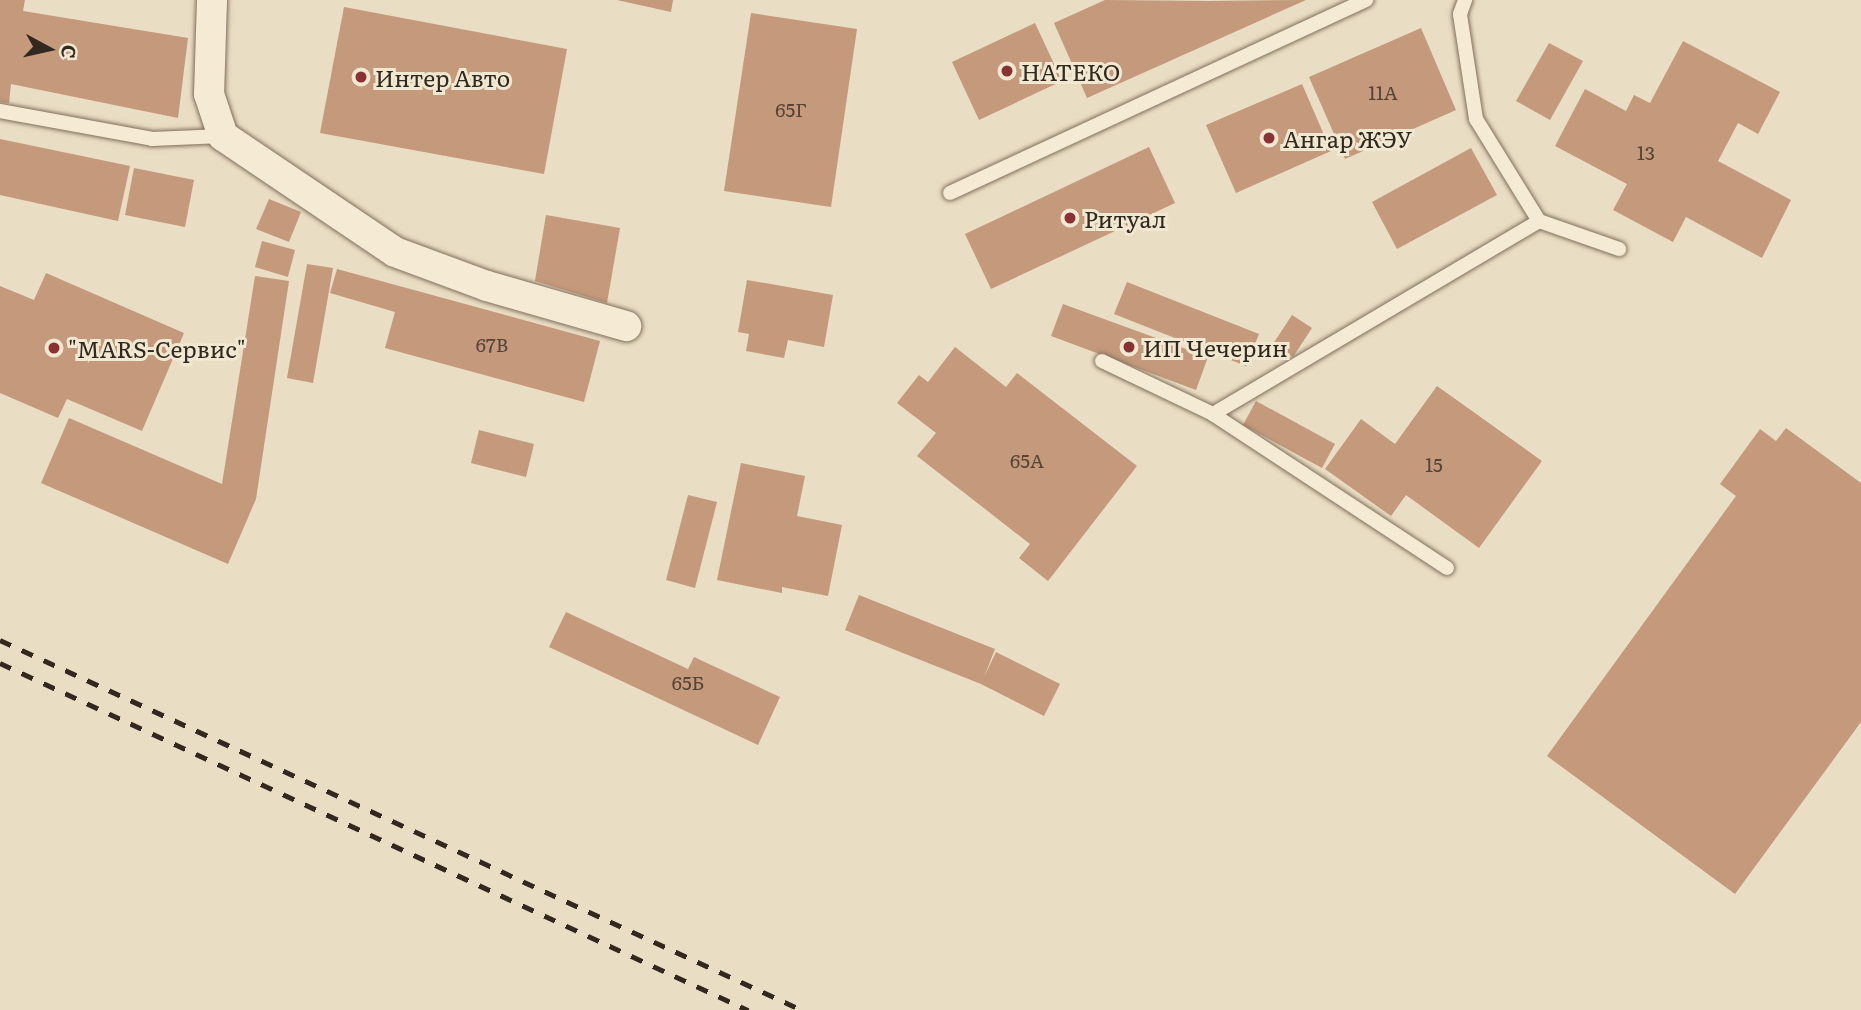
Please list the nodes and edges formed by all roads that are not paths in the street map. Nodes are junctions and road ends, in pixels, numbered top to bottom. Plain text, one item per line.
1 (212, 0) edge
2 (1366, 0) edge
3 (1465, 0) edge
4 (0, 111) edge
5 (223, 136) junction
6 (950, 192) dead end
7 (1539, 220) junction
8 (1619, 249) dead end
9 (626, 326) dead end
10 (1102, 361) dead end
11 (1213, 414) junction
12 (1447, 568) dead end

1 - 5 street
2 - 6 lane
3 - 7 lane
4 - 5 lane
5 - 9 street
7 - 8 lane
7 - 11 lane
10 - 11 lane
11 - 12 lane

